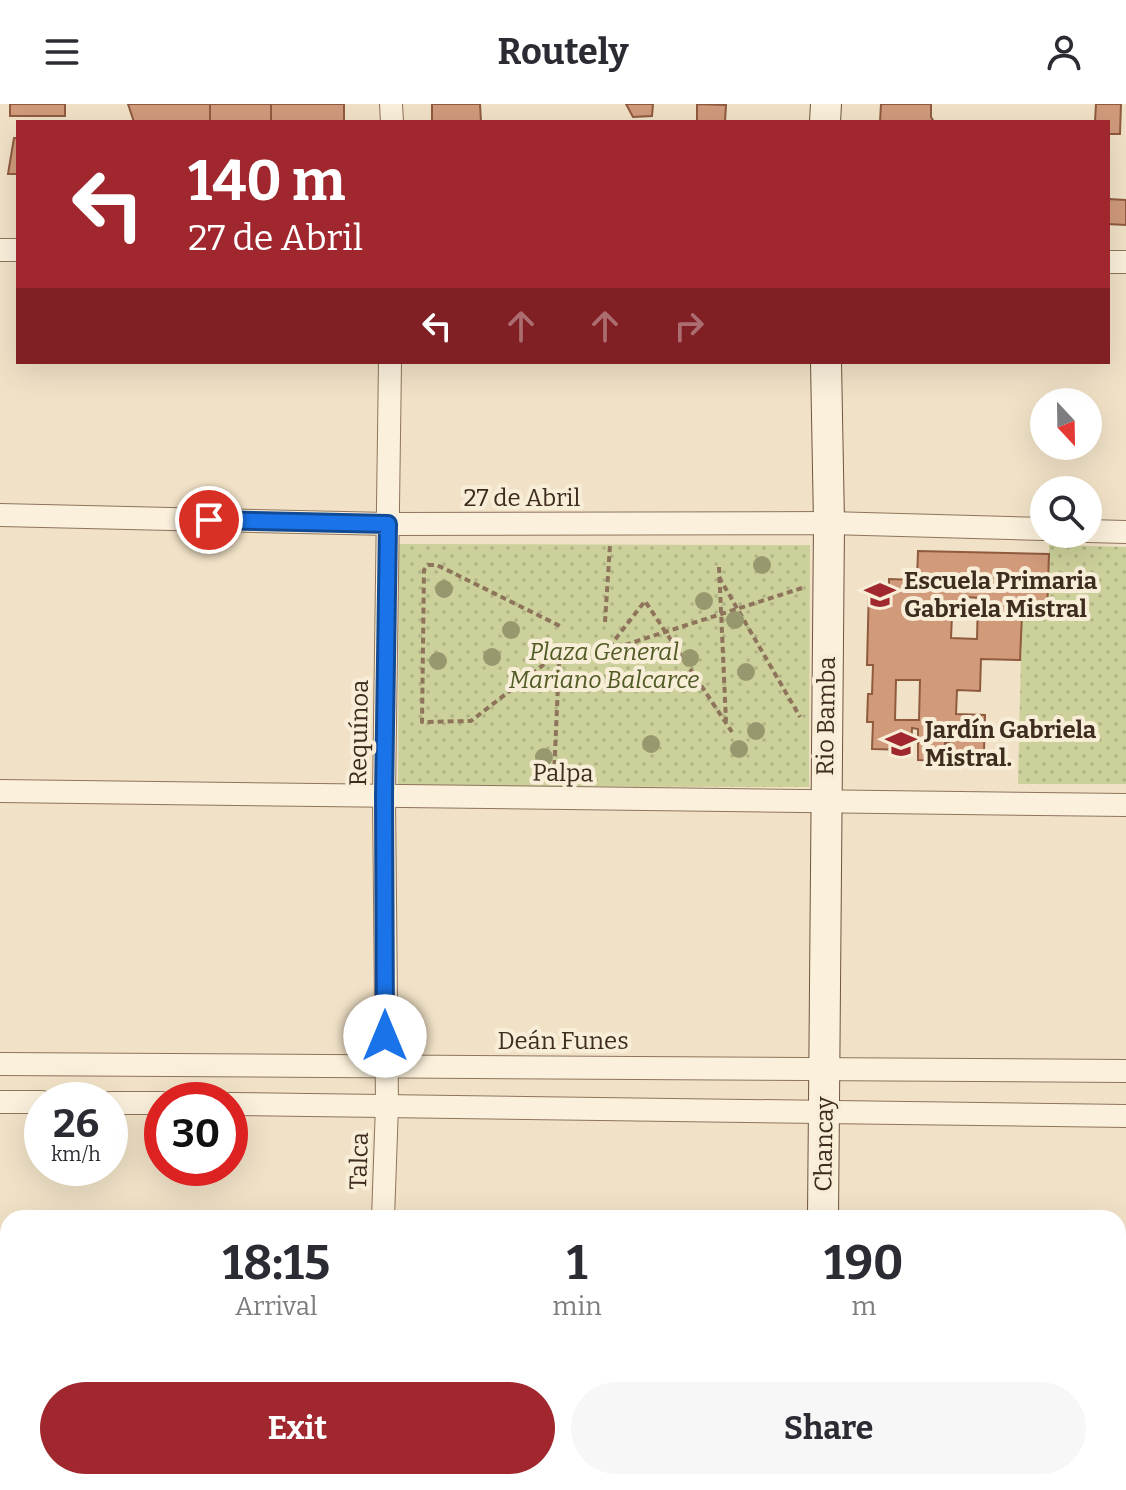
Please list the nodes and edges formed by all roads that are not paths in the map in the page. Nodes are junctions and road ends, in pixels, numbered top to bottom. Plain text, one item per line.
1 (390, 364) edge
2 (826, 364) edge
3 (0, 515) edge
4 (829, 523) junction
5 (388, 524) junction
6 (1030, 529) edge
7 (1102, 531) edge
8 (1126, 532) edge
9 (0, 791) edge
10 (384, 796) junction
11 (825, 802) junction
12 (1126, 805) edge
13 (0, 1064) edge
14 (385, 1066) junction
15 (825, 1069) junction
16 (1126, 1071) edge
17 (0, 1102) edge
18 (24, 1102) edge
19 (248, 1104) edge
20 (387, 1105) junction
21 (823, 1113) junction
22 (1126, 1116) edge
23 (383, 1210) edge
24 (823, 1210) edge

1 - 5 street, Requínoa
2 - 4 main road, Rio Bamba
3 - 5 street, 27 de Abril
4 - 5 street, 27 de Abril
4 - 6 street, 27 de Abril
4 - 11 main road, Rio Bamba
5 - 10 street, Requínoa
7 - 8 street
9 - 10 street, Palpa
10 - 11 street, Palpa
10 - 14 street, Requínoa
11 - 12 street, Palpa
11 - 15 main road, Rio Bamba
13 - 14 street, Deán Funes
14 - 15 street, Deán Funes
14 - 20 street, Requínoa
15 - 16 street, Deán Funes
15 - 21 main road, Chancay
17 - 18 street
19 - 20 street
20 - 21 street
20 - 23 street, Talca
21 - 22 street
21 - 24 main road, Chancay

